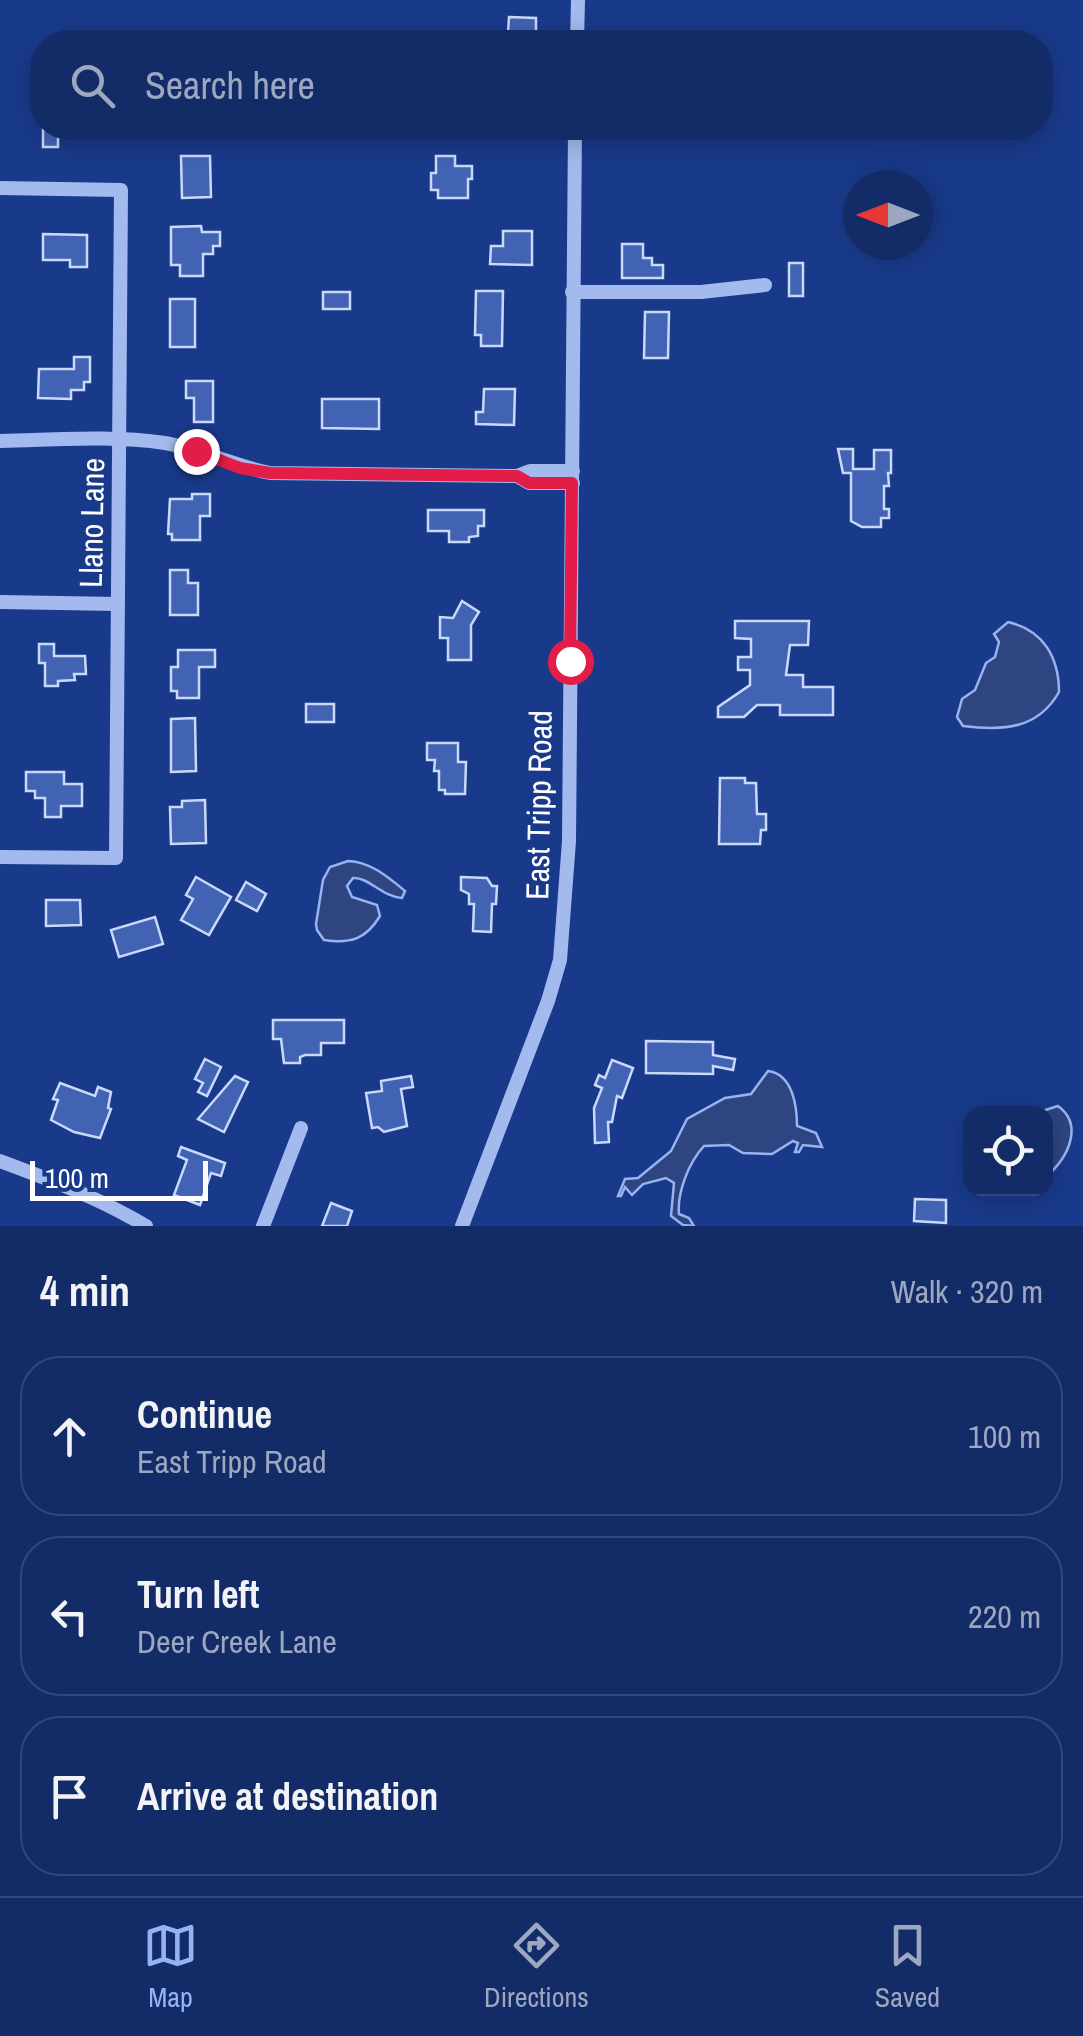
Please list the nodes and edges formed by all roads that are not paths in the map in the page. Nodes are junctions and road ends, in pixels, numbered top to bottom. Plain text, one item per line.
1 (578, 0) edge
2 (577, 30) edge
3 (575, 140) edge
4 (0, 188) edge
5 (765, 285) dead end
6 (572, 292) junction
7 (120, 439) junction
8 (0, 440) edge
9 (572, 477) junction
10 (0, 602) edge
11 (118, 604) junction
12 (0, 856) edge
13 (301, 1128) dead end
14 (0, 1161) edge
15 (146, 1226) edge
16 (263, 1226) edge
17 (462, 1226) edge

1 - 2 street
3 - 6 street, East Tripp Road
4 - 7 street, Llano Lane
5 - 6 street
6 - 9 street, East Tripp Road
7 - 8 street
7 - 9 street
7 - 11 street, Llano Lane
9 - 17 street, East Tripp Road
10 - 11 street
11 - 12 street, Llano Lane
13 - 16 street
14 - 15 street

